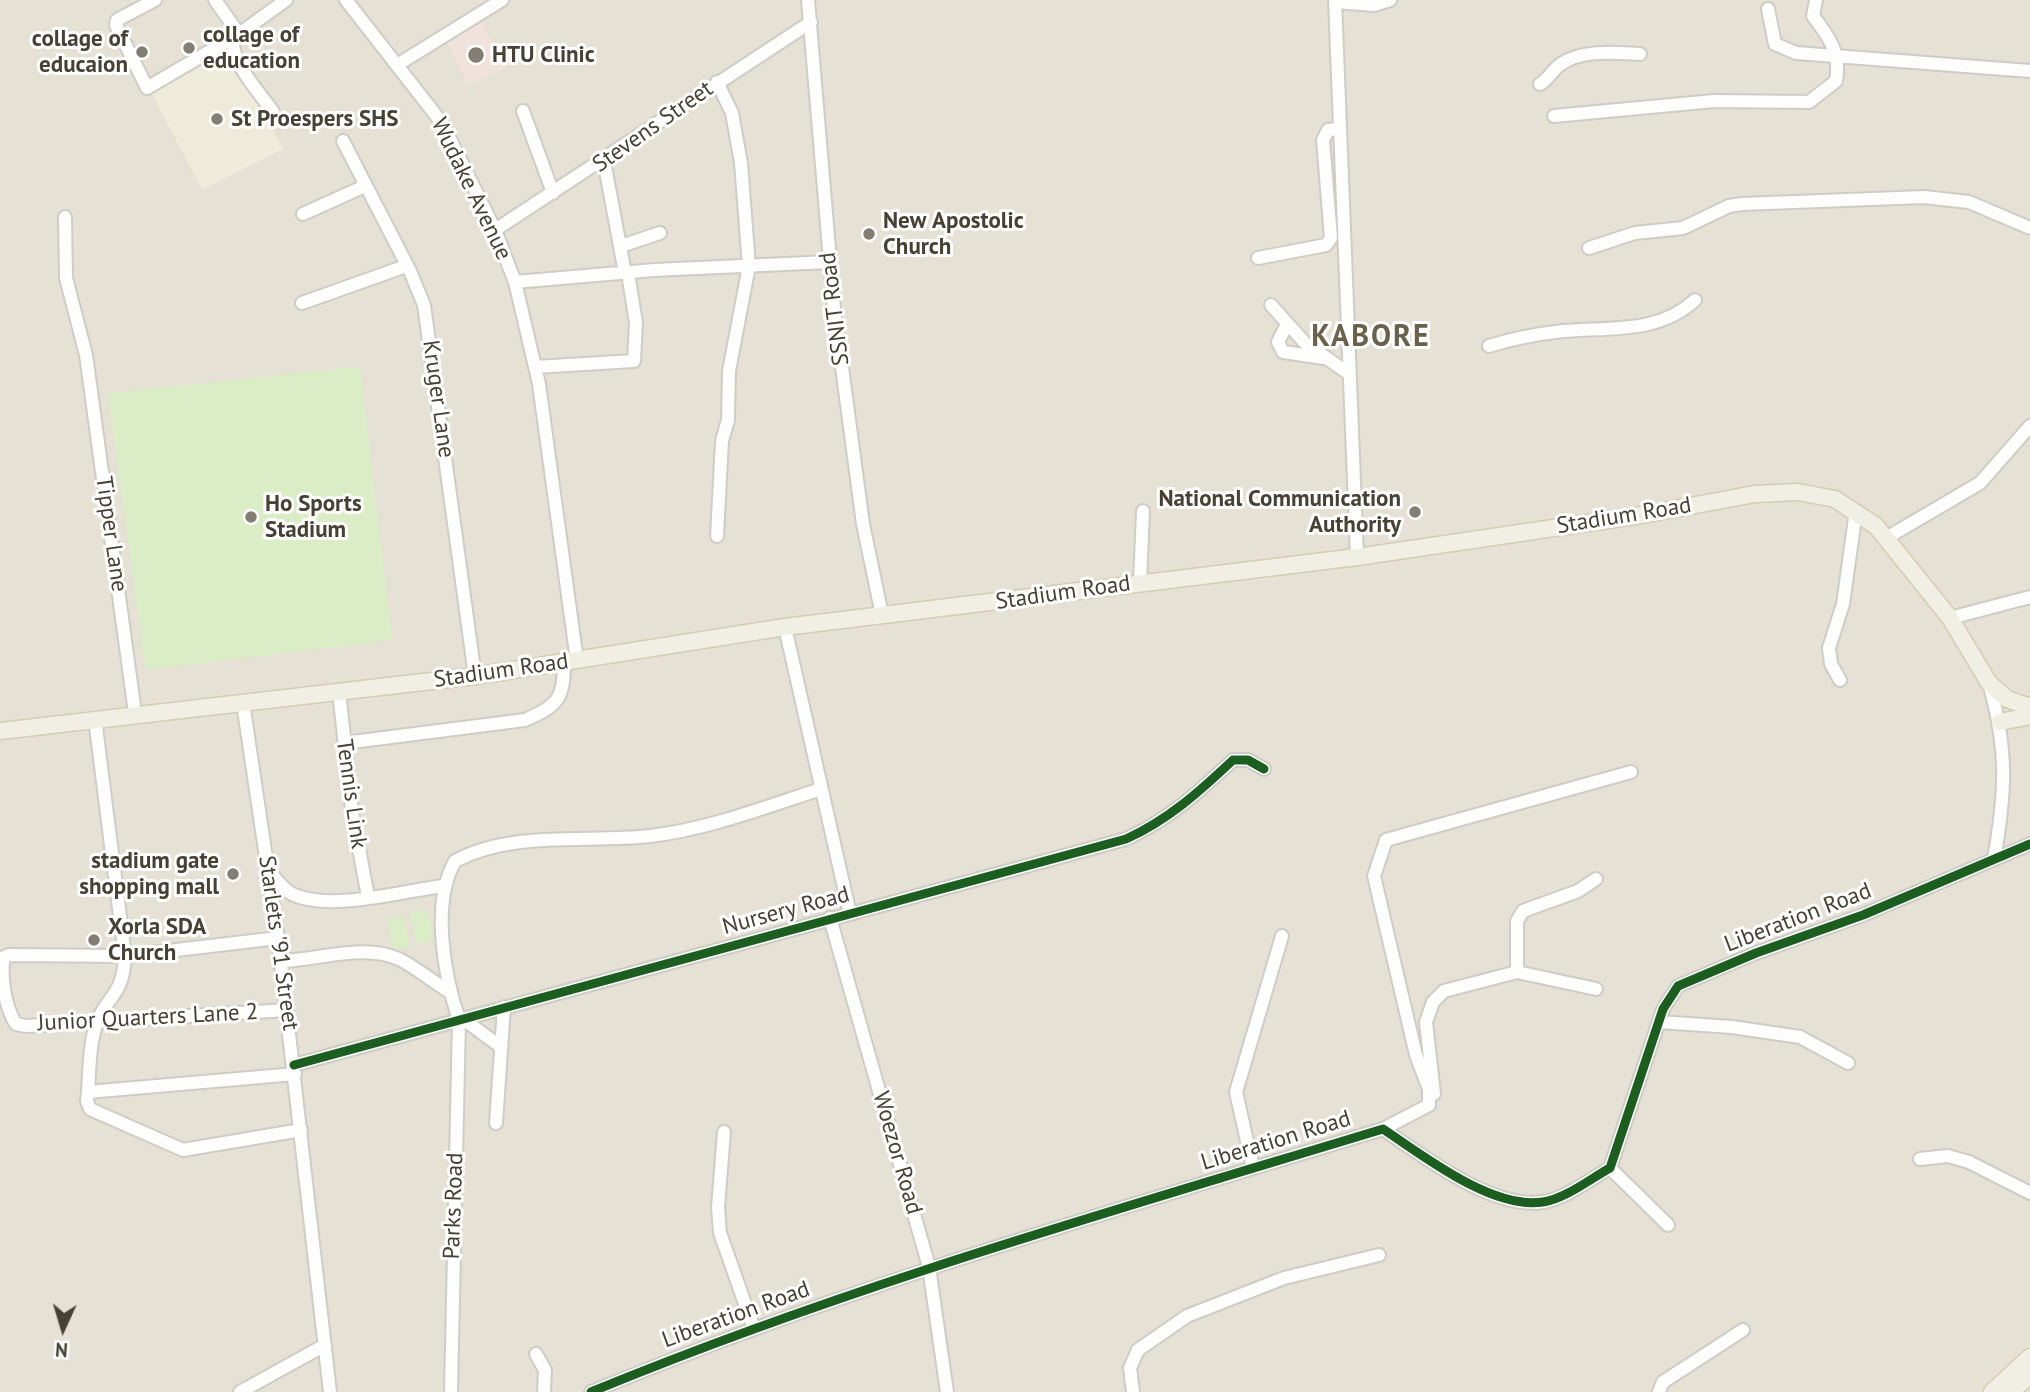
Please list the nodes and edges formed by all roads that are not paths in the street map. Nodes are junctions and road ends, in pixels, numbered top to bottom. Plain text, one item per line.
1 (155, 0) edge
2 (215, 0) edge
3 (286, 0) edge
4 (346, 0) edge
5 (502, 0) edge
6 (808, 0) edge
7 (1390, 0) edge
8 (1816, 0) edge
9 (1336, 1) edge
10 (1769, 9) dead end
11 (811, 22) junction
12 (236, 36) junction
13 (1640, 54) dead end
14 (1838, 59) junction
15 (397, 65) junction
16 (2030, 71) edge
17 (717, 82) junction
18 (1540, 84) dead end
19 (523, 111) dead end
20 (273, 112) dead end
21 (1555, 116) dead end
22 (1338, 129) junction
23 (342, 141) dead end
24 (604, 161) junction
25 (365, 186) junction
26 (553, 193) junction
27 (303, 215) dead end
28 (65, 217) dead end
29 (2030, 228) edge
30 (495, 230) junction
31 (660, 233) dead end
32 (621, 246) junction
33 (1589, 248) dead end
34 (1258, 258) dead end
35 (829, 262) junction
36 (406, 266) junction
37 (749, 266) junction
38 (626, 273) junction
39 (515, 282) junction
40 (1695, 300) dead end
41 (302, 303) dead end
42 (1271, 305) dead end
43 (1287, 324) junction
44 (1489, 346) dead end
45 (1328, 358) junction
46 (535, 367) junction
47 (1348, 373) junction
48 (2030, 426) edge
49 (1143, 511) dead end
50 (1856, 511) junction
51 (717, 536) dead end
52 (1888, 537) junction
53 (1357, 557) junction
54 (1140, 583) junction
55 (2030, 597) edge
56 (882, 615) junction
57 (1950, 618) junction
58 (785, 626) junction
59 (571, 662) junction
60 (475, 676) junction
61 (1840, 680) dead end
62 (1989, 683) junction
63 (339, 691) junction
64 (243, 703) junction
65 (2030, 707) edge
66 (135, 713) junction
67 (2030, 716) edge
68 (95, 719) junction
69 (2000, 722) junction
70 (0, 731) edge
71 (344, 743) junction
72 (1264, 769) dead end
73 (1632, 772) dead end
74 (821, 789) junction
75 (2030, 844) edge
76 (1994, 859) junction
77 (269, 871) junction
78 (1596, 879) dead end
79 (443, 886) junction
80 (368, 897) junction
81 (850, 914) junction
82 (830, 918) junction
83 (1282, 936) dead end
84 (278, 938) junction
85 (125, 956) junction
86 (281, 961) junction
87 (1517, 972) junction
88 (1, 978) edge
89 (1596, 989) dead end
90 (450, 992) junction
91 (504, 1007) junction
92 (287, 1010) junction
93 (461, 1019) junction
94 (98, 1020) junction
95 (1659, 1022) junction
96 (501, 1047) junction
97 (1848, 1063) dead end
98 (295, 1069) junction
99 (88, 1092) junction
100 (1429, 1105) junction
101 (496, 1124) dead end
102 (1382, 1129) junction
103 (301, 1130) junction
104 (724, 1132) dead end
105 (1920, 1159) dead end
106 (1254, 1168) junction
107 (1610, 1168) junction
108 (2030, 1193) edge
109 (1668, 1226) dead end
110 (1379, 1255) dead end
111 (929, 1267) junction
112 (754, 1329) junction
113 (1743, 1330) dead end
114 (325, 1345) junction
115 (536, 1354) dead end
116 (2030, 1357) edge
117 (2030, 1375) edge
118 (240, 1392) edge
119 (330, 1392) edge
120 (451, 1392) edge
121 (544, 1392) edge
122 (591, 1392) edge
123 (947, 1392) edge
124 (1133, 1392) edge
125 (1658, 1392) edge
126 (1992, 1392) edge
127 (2011, 1392) edge

1 - 12 street
2 - 12 street
3 - 12 street
4 - 15 street, Wudake Avenue
5 - 15 street
6 - 11 street, SSNIT Road
7 - 9 street
8 - 14 street
9 - 22 street
10 - 14 street
11 - 17 street, Stevens Street
11 - 35 street, SSNIT Road
12 - 20 street
13 - 18 street
14 - 16 street
14 - 21 street
15 - 30 street, Wudake Avenue
17 - 24 street, Stevens Street
17 - 37 street
19 - 26 street
22 - 34 street
22 - 47 street
23 - 25 street, Kruger Lane
24 - 26 street, Stevens Street
24 - 32 street
25 - 27 street
25 - 36 street, Kruger Lane
26 - 30 street, Stevens Street
28 - 66 street, Tipper Lane
29 - 33 street
30 - 39 street, Wudake Avenue
31 - 32 street
32 - 38 street
35 - 37 street
35 - 56 street, SSNIT Road
36 - 41 street
36 - 60 street, Kruger Lane
37 - 38 street
37 - 51 street
38 - 39 street
38 - 46 street
39 - 46 street, Wudake Avenue
40 - 44 street
42 - 43 street
43 - 45 street
43 - 45 street
45 - 47 street
46 - 59 street, Wudake Avenue
47 - 53 street
48 - 52 street
49 - 54 street
50 - 52 main road, Stadium Road
50 - 53 main road, Stadium Road
50 - 61 street
52 - 57 main road, Stadium Road
53 - 54 main road, Stadium Road
54 - 56 main road, Stadium Road
55 - 57 street
56 - 58 main road, Stadium Road
57 - 62 main road, Stadium Road
58 - 59 main road, Stadium Road
58 - 74 street
59 - 60 main road, Stadium Road
59 - 71 street, Wudake Avenue
60 - 63 main road, Stadium Road
62 - 65 main road, Stadium Road
62 - 69 street
63 - 64 main road, Stadium Road
63 - 71 street, Tennis Link
64 - 66 main road, Stadium Road
64 - 77 street, Starlets '91 Street
66 - 68 main road, Stadium Road
67 - 69 main road
68 - 70 main road, Stadium Road
68 - 85 street
69 - 76 street
71 - 80 street, Tennis Link
72 - 81 street, Nursery Road
73 - 100 street
74 - 79 street
74 - 81 street
75 - 76 street, Liberation Road
76 - 95 street, Liberation Road
77 - 80 street
77 - 84 street, Starlets '91 Street
78 - 87 street
79 - 80 street
79 - 90 street, Parks Road
81 - 82 street, Nursery Road
82 - 91 street, Nursery Road
82 - 111 street, Woezor Road
83 - 106 street
84 - 85 street
84 - 86 street, Starlets '91 Street
85 - 88 street
85 - 94 street
86 - 90 street
86 - 92 street, Starlets '91 Street
87 - 89 street
87 - 100 street
88 - 94 street, Junior Quarters Lane 2
90 - 93 street, Parks Road
91 - 93 street, Nursery Road
91 - 96 street
92 - 94 street, Junior Quarters Lane 2
92 - 98 street, Starlets '91 Street
93 - 96 street
93 - 98 street, Nursery Road
93 - 120 street, Parks Road
94 - 99 street
95 - 97 street
95 - 107 street, Liberation Road
96 - 101 street
98 - 99 street, Nursery Road
98 - 103 street, Starlets '91 Street
99 - 103 street
100 - 102 street
102 - 106 street, Liberation Road
102 - 107 street, Liberation Road
103 - 114 street, Starlets '91 Street
104 - 112 street
105 - 108 street
106 - 111 street, Liberation Road
107 - 109 street
110 - 124 street
111 - 112 street, Liberation Road
111 - 123 street, Woezor Road
112 - 122 street, Liberation Road
113 - 125 street
114 - 118 street
114 - 119 street, Starlets '91 Street
115 - 121 street
116 - 126 main road
117 - 127 main road

